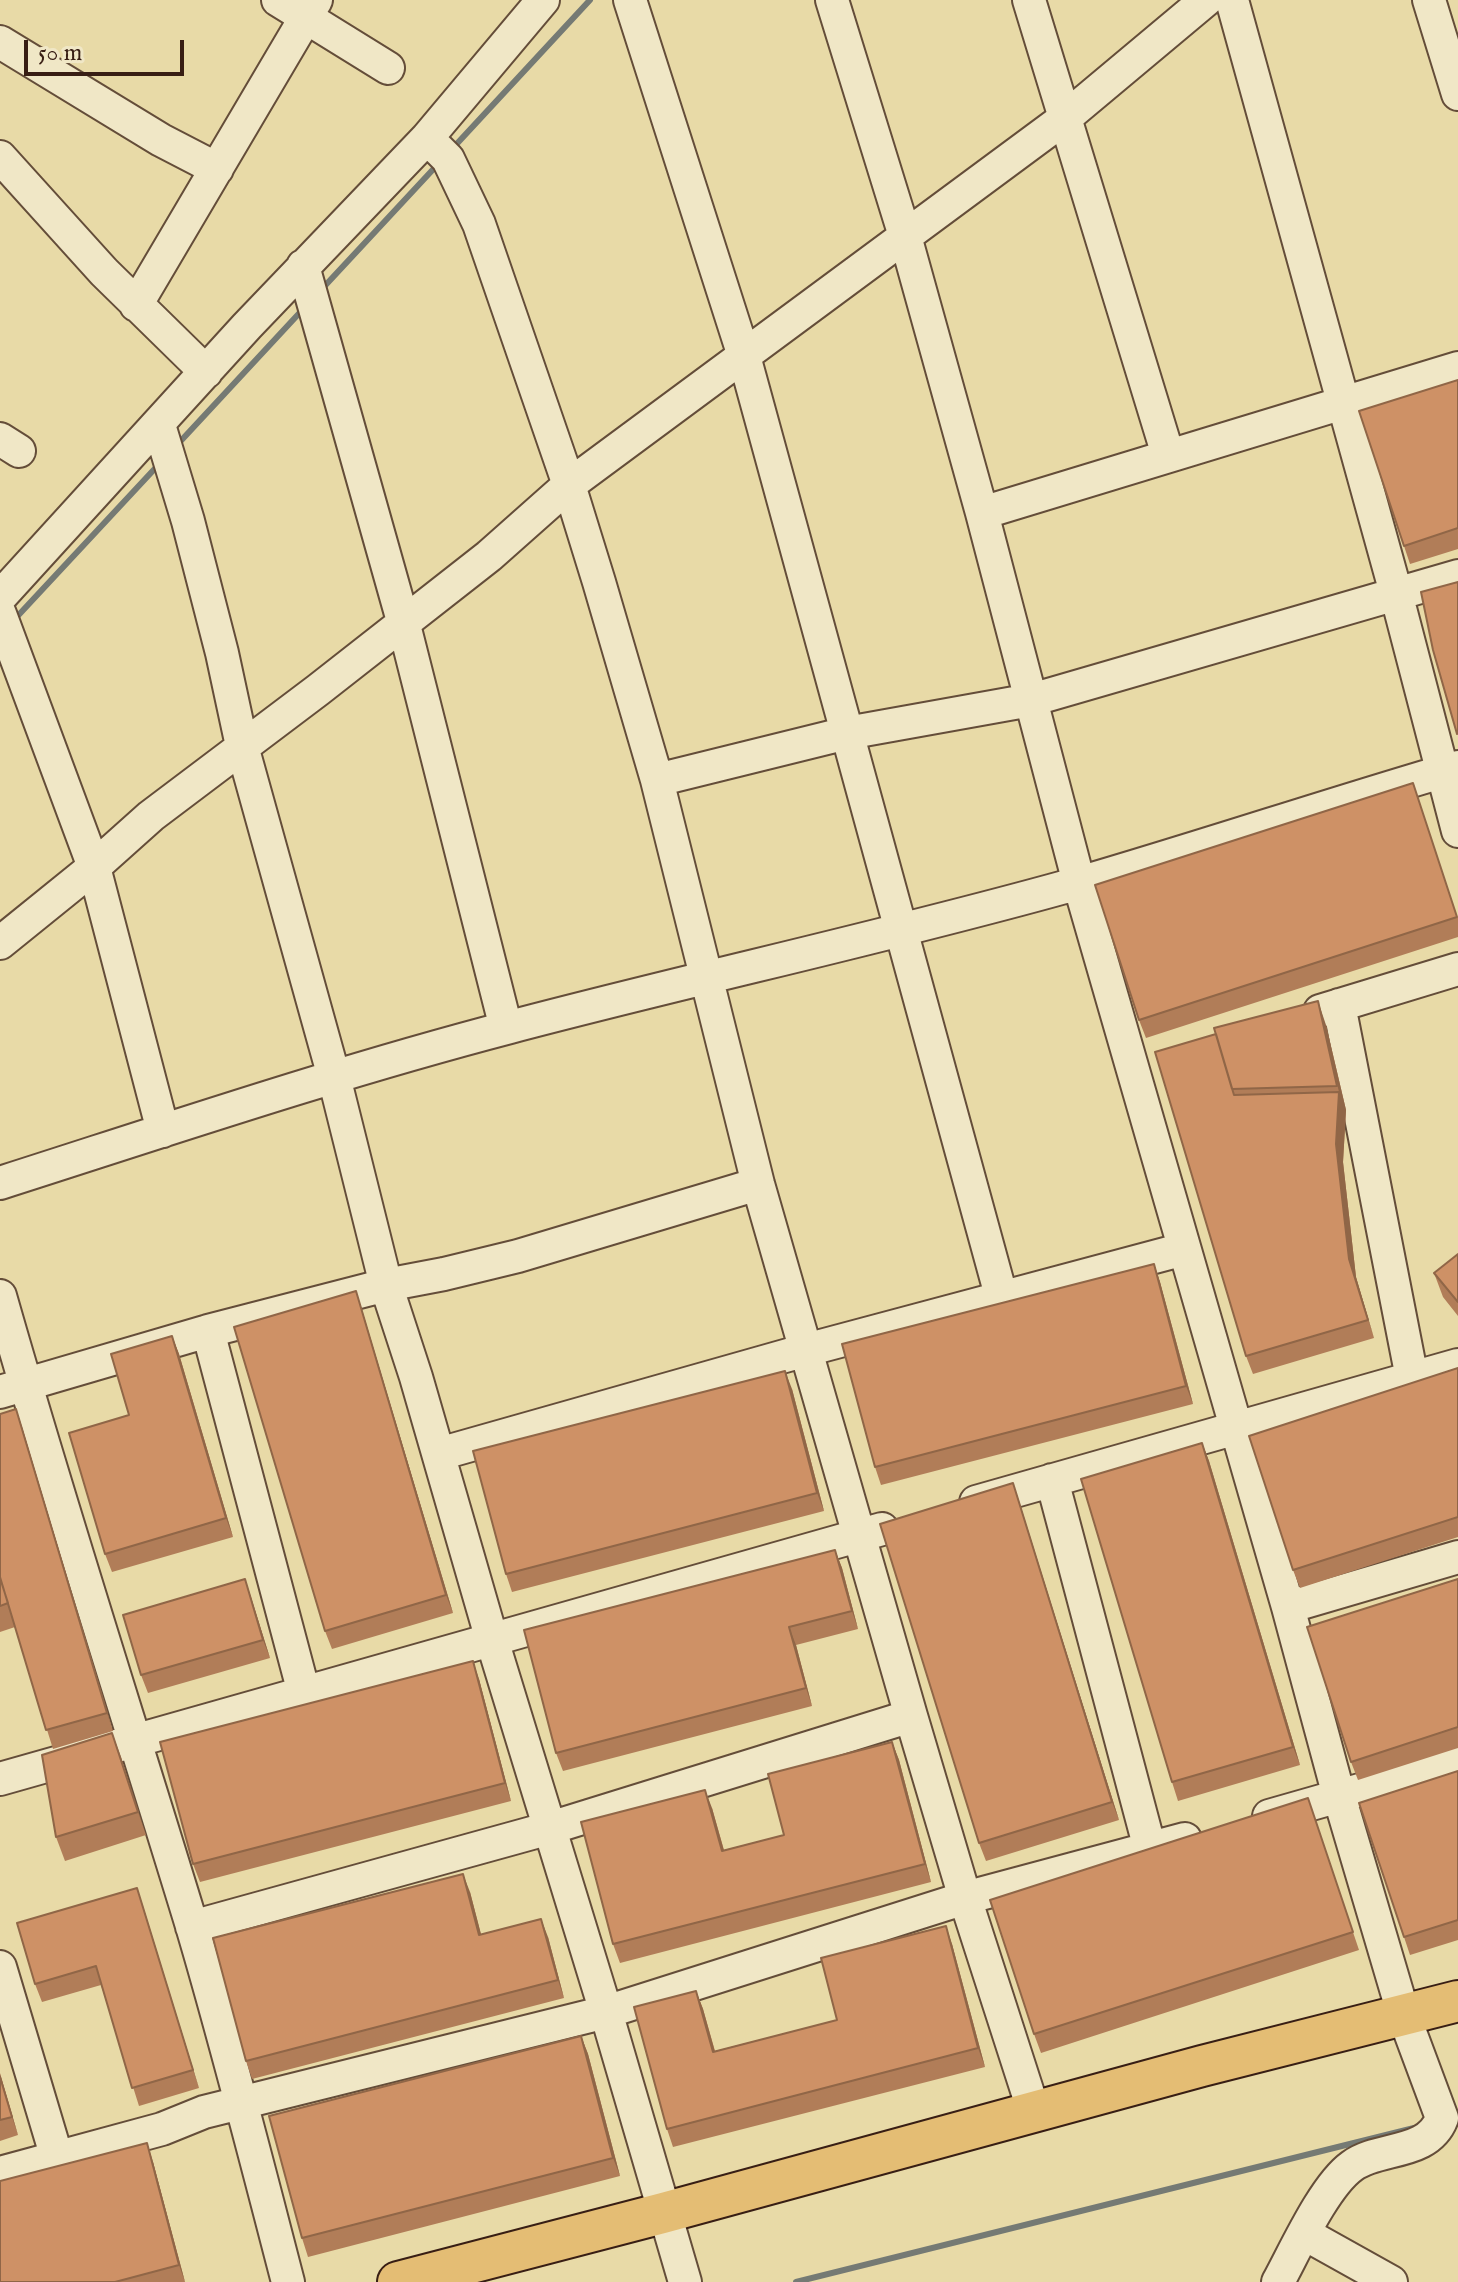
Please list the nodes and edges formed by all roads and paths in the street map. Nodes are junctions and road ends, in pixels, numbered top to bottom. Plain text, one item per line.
1 (543, 0) edge
2 (630, 0) edge
3 (832, 0) edge
4 (1029, 0) edge
5 (1206, 0) edge
6 (1232, 0) edge
7 (1429, 0) edge
8 (300, 5) edge
9 (0, 42) edge
10 (388, 68) dead end
11 (1458, 94) edge
12 (1065, 118) junction
13 (427, 138) junction
14 (0, 157) edge
15 (217, 169) junction
16 (905, 236) junction
17 (303, 266) junction
18 (136, 305) junction
19 (744, 356) junction
20 (1458, 368) edge
21 (206, 372) junction
22 (1343, 403) junction
23 (159, 425) junction
24 (1168, 455) junction
25 (569, 485) junction
26 (982, 513) junction
27 (1458, 576) edge
28 (1396, 593) junction
29 (0, 597) edge
30 (0, 614) edge
31 (403, 621) junction
32 (1031, 700) junction
33 (847, 733) junction
34 (242, 746) junction
35 (1450, 770) edge
36 (657, 780) junction
37 (1458, 831) edge
38 (94, 867) junction
39 (1079, 883) junction
40 (901, 930) junction
41 (0, 943) edge
42 (1458, 969) edge
43 (706, 976) junction
44 (1339, 1005) junction
45 (1295, 1018) edge
46 (506, 1028) junction
47 (334, 1077) junction
48 (163, 1131) junction
49 (0, 1183) edge
50 (758, 1184) junction
51 (1184, 1249) junction
52 (386, 1285) junction
53 (0, 1296) edge
54 (1002, 1299) junction
55 (208, 1331) junction
56 (806, 1350) junction
57 (1458, 1365) edge
58 (1412, 1378) junction
59 (13, 1389) edge
60 (1235, 1428) junction
61 (439, 1454) junction
62 (1052, 1480) junction
63 (949, 1510) edge
64 (905, 1522) edge
65 (861, 1535) junction
66 (1458, 1557) edge
67 (1288, 1607) junction
68 (492, 1640) junction
69 (304, 1693) junction
70 (911, 1716) junction
71 (134, 1742) junction
72 (1458, 1762) edge
73 (0, 1779) edge
74 (1339, 1796) junction
75 (550, 1828) junction
76 (1150, 1849) junction
77 (965, 1898) junction
78 (192, 1927) junction
79 (0, 1967) edge
80 (1458, 2001) edge
81 (606, 2012) junction
82 (1404, 2016) junction
83 (242, 2104) junction
84 (1034, 2112) junction
85 (57, 2158) junction
86 (0, 2173) edge
87 (663, 2213) junction
88 (1305, 2234) junction
89 (288, 2282) edge
90 (398, 2282) edge
91 (685, 2282) edge
92 (1278, 2282) edge
93 (1391, 2282) edge

1 - 13 street
2 - 19 street
3 - 16 street
4 - 12 street
5 - 12 street
6 - 22 street
7 - 11 street
8 - 10 street
8 - 15 street
9 - 15 street
12 - 16 street
12 - 24 street
13 - 17 street
13 - 25 street
14 - 18 street
15 - 18 street
16 - 19 street
16 - 26 street
17 - 21 street
17 - 31 street
18 - 21 street
19 - 25 street
19 - 33 street
20 - 22 street
21 - 23 street
22 - 24 street
22 - 28 street
23 - 29 street
23 - 34 street
24 - 26 street
25 - 31 street
25 - 36 street
26 - 32 street
27 - 28 street
28 - 32 street
28 - 35 street
30 - 38 street
31 - 34 street
31 - 46 street
32 - 33 street
32 - 39 street
33 - 36 street
33 - 40 street
34 - 38 street
34 - 47 street
35 - 37 street
35 - 39 street
36 - 43 street
38 - 41 street
38 - 48 street
39 - 40 street
39 - 51 street
40 - 43 street
40 - 54 street
42 - 44 street
43 - 46 street
43 - 50 street
44 - 45 street
44 - 58 street
46 - 47 street
47 - 48 street
47 - 52 street
48 - 49 street
50 - 52 street
50 - 56 street
51 - 54 street
51 - 60 street
52 - 55 street
52 - 61 street
53 - 59 street
54 - 56 street
55 - 59 street
55 - 69 street
56 - 61 street
56 - 65 street
57 - 58 street
58 - 60 street
59 - 71 street
60 - 62 street
60 - 67 street
61 - 68 street
62 - 63 street
62 - 76 street
64 - 65 street
65 - 68 street
65 - 70 street
66 - 67 street
67 - 74 street
68 - 69 street
68 - 75 street
69 - 71 street
70 - 75 street
70 - 77 street
71 - 73 street
71 - 78 street
72 - 74 street
74 - 76 street
74 - 82 street
75 - 78 street
75 - 81 street
76 - 77 street
77 - 81 street
77 - 84 street
78 - 83 street
79 - 85 street
80 - 82 main road
81 - 83 street
81 - 87 street
82 - 84 main road
82 - 88 street
83 - 85 street
83 - 89 street
84 - 87 main road
85 - 86 street
87 - 90 main road
87 - 91 street
88 - 92 street
88 - 93 street

